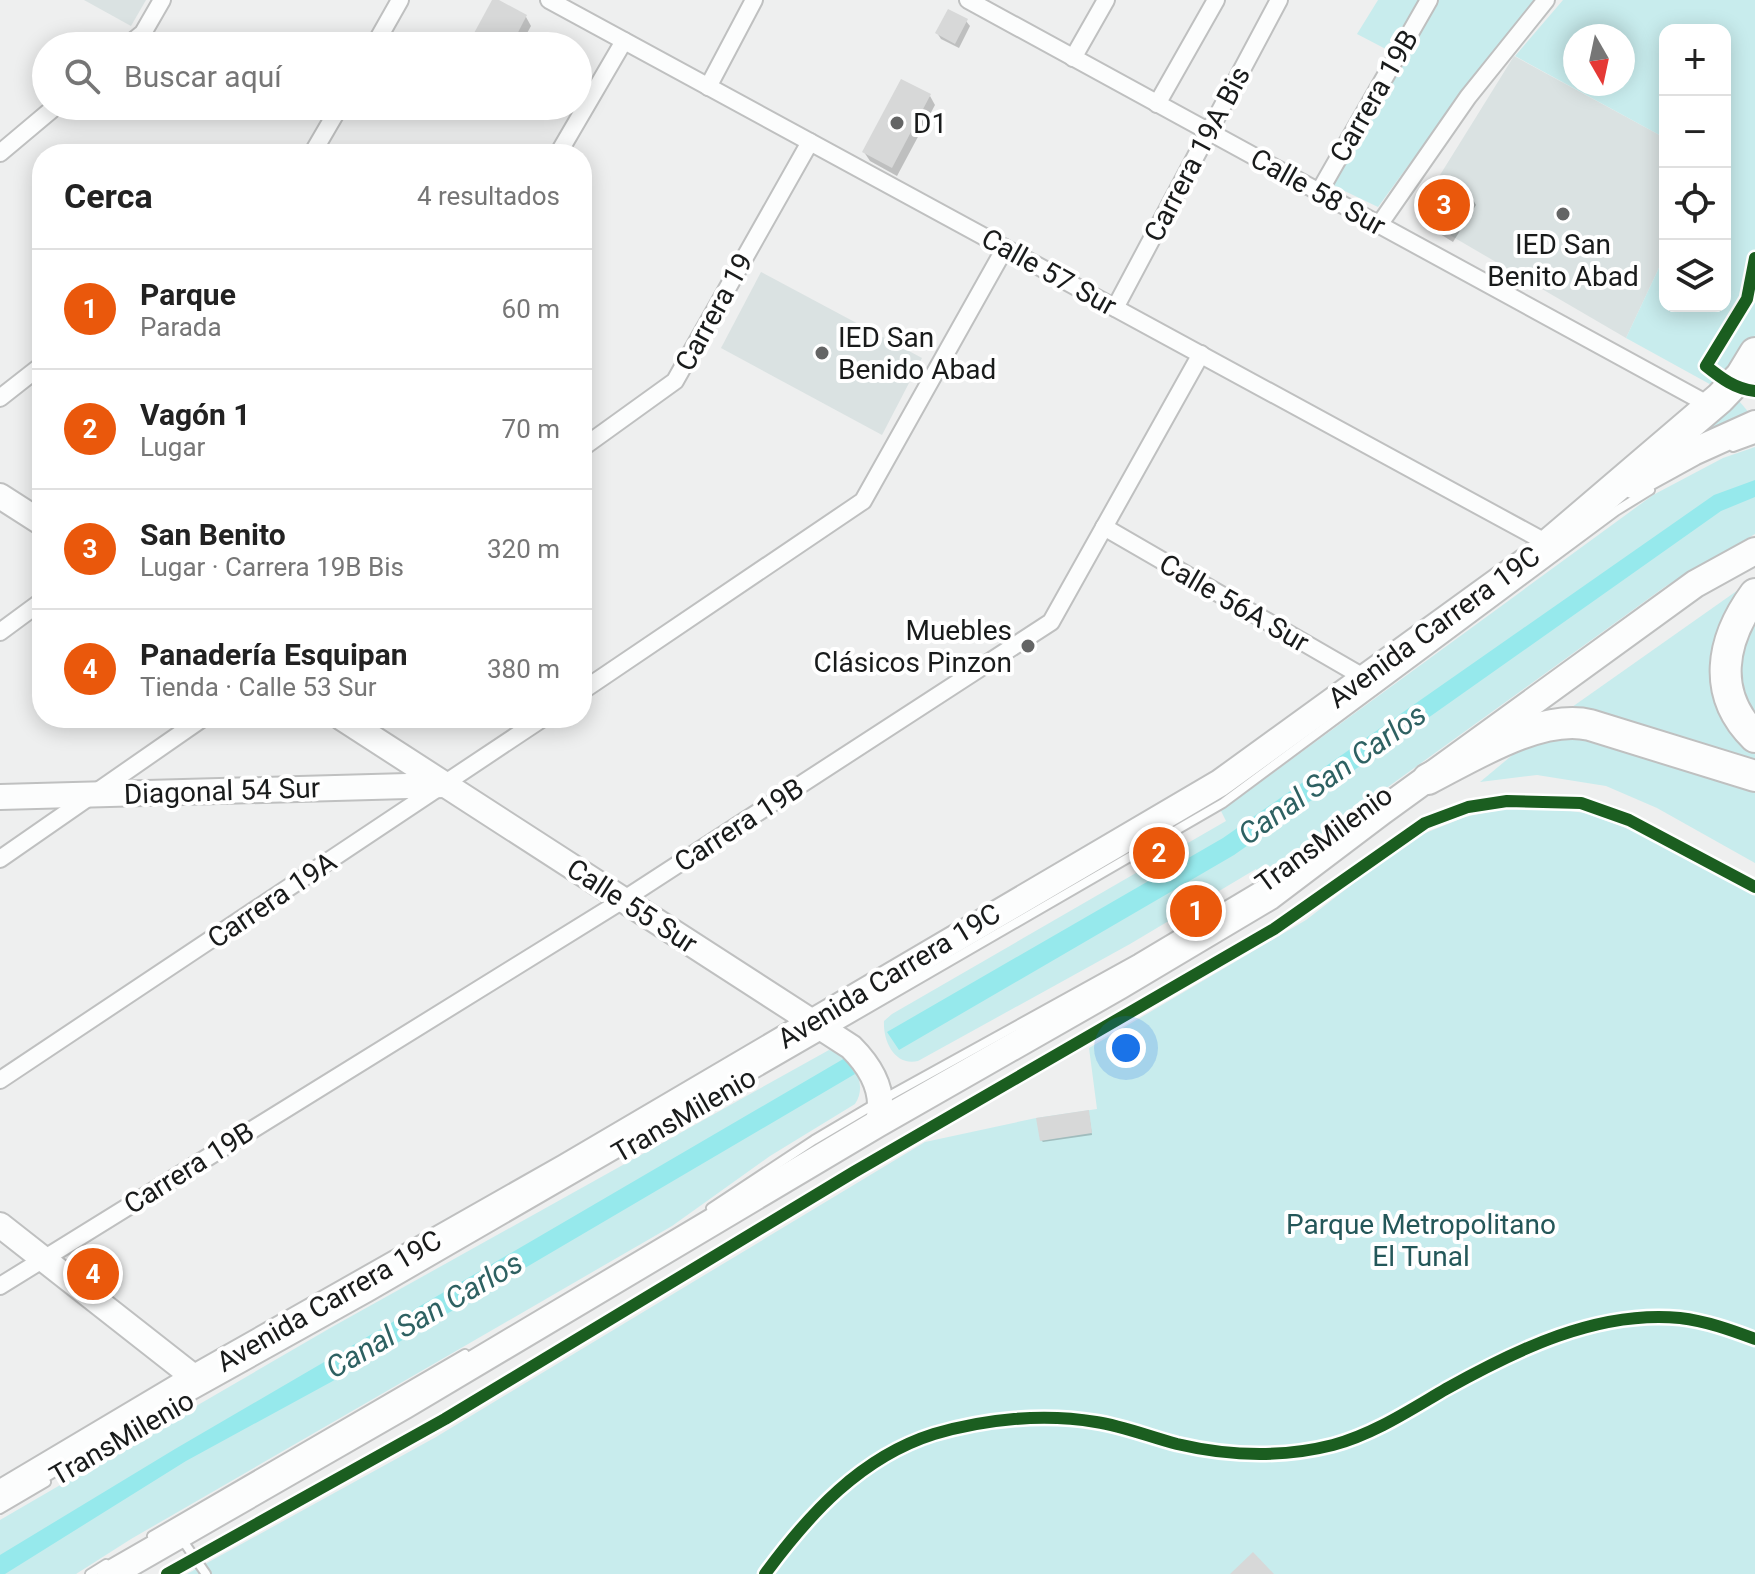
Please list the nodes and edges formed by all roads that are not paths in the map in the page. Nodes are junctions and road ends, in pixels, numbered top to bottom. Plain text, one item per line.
1 (162, 0) edge
2 (400, 0) edge
3 (549, 0) edge
4 (754, 0) edge
5 (968, 0) edge
6 (1106, 0) edge
7 (1216, 0) edge
8 (1279, 0) edge
9 (1429, 0) edge
10 (1544, 0) edge
11 (144, 32) edge
12 (382, 32) edge
13 (624, 41) junction
14 (1073, 58) junction
15 (708, 87) junction
16 (592, 96) edge
17 (1157, 104) junction
18 (39, 120) edge
19 (332, 120) edge
20 (578, 120) edge
21 (1208, 132) junction
22 (810, 142) junction
23 (318, 144) edge
24 (564, 144) edge
25 (0, 153) edge
26 (1319, 192) junction
27 (1379, 225) junction
28 (1005, 248) junction
29 (1115, 308) junction
30 (1755, 353) edge
31 (1201, 354) junction
32 (32, 373) edge
33 (0, 398) edge
34 (1711, 406) junction
35 (1755, 424) edge
36 (1755, 439) edge
37 (592, 441) edge
38 (1723, 452) dead end
39 (1657, 485) dead end
40 (0, 496) edge
41 (32, 517) edge
42 (1104, 527) junction
43 (1755, 541) edge
44 (1549, 544) junction
45 (1755, 551) edge
46 (1663, 594) dead end
47 (1755, 594) edge
48 (32, 608) edge
49 (0, 632) edge
50 (1365, 678) junction
51 (592, 684) edge
52 (189, 728) edge
53 (357, 728) edge
54 (528, 728) edge
55 (1755, 737) edge
56 (1755, 776) edge
57 (1428, 779) junction
58 (444, 785) junction
59 (93, 795) junction
60 (0, 797) edge
61 (0, 859) edge
62 (1275, 876) dead end
63 (623, 900) junction
64 (820, 1027) junction
65 (0, 1080) edge
66 (878, 1113) junction
67 (701, 1216) dead end
68 (0, 1225) edge
69 (676, 1232) dead end
70 (43, 1258) junction
71 (624, 1263) dead end
72 (0, 1286) edge
73 (479, 1347) dead end
74 (195, 1378) junction
75 (157, 1415) dead end
76 (53, 1478) dead end
77 (0, 1494) edge
78 (0, 1509) edge
79 (178, 1533) junction
80 (143, 1541) dead end
81 (114, 1566) edge
82 (90, 1574) edge
83 (206, 1574) edge

1 - 11 street
2 - 12 street
3 - 13 street, Calle 57 Sur
4 - 15 street
5 - 14 street, Calle 58 Sur
6 - 14 street
7 - 17 street
8 - 21 street, Carrera 19A Bis
9 - 26 street, Carrera 19B
10 - 27 street
13 - 15 street, Calle 57 Sur
13 - 16 street
14 - 17 street, Calle 58 Sur
15 - 22 street, Calle 57 Sur
17 - 21 street, Calle 58 Sur
18 - 25 street
19 - 23 street
20 - 24 street
21 - 26 street, Calle 58 Sur
21 - 29 street, Carrera 19A Bis
22 - 28 street, Calle 57 Sur
22 - 37 street, Carrera 19
26 - 27 street, Calle 58 Sur
27 - 34 street, Calle 58 Sur
28 - 29 street, Calle 57 Sur
28 - 51 street
29 - 31 street, Calle 57 Sur
30 - 34 highway
31 - 42 street, Carrera 19B
31 - 44 street, Calle 57 Sur
32 - 33 street
34 - 44 highway
35 - 44 main road, Avenida Carrera 19C
36 - 38 lane
39 - 64 lane, TransMilenio
40 - 41 street
42 - 50 street, Calle 56A Sur
42 - 63 street, Carrera 19B
43 - 46 lane
44 - 50 main road, Avenida Carrera 19C
45 - 57 main road
47 - 55 highway
48 - 49 street
50 - 64 main road, Avenida Carrera 19C
52 - 59 street
53 - 58 street, Calle 55 Sur
54 - 58 street, Carrera 19A
56 - 57 highway
57 - 66 main road
58 - 59 street, Diagonal 54 Sur
58 - 63 street, Calle 55 Sur
58 - 65 street, Carrera 19A
59 - 60 street, Diagonal 54 Sur
59 - 61 street
62 - 66 lane, TransMilenio
63 - 64 street, Calle 55 Sur
63 - 70 street, Carrera 19B
64 - 66 street, Calle 55 Sur
64 - 74 main road, Avenida Carrera 19C
64 - 75 lane, TransMilenio
66 - 67 lane, TransMilenio
66 - 79 main road
68 - 70 street
69 - 71 lane
70 - 72 street, Carrera 19B
70 - 74 street
73 - 80 lane
74 - 77 main road, Avenida Carrera 19C
76 - 78 lane, TransMilenio
79 - 81 main road
79 - 83 lane
81 - 82 lane

